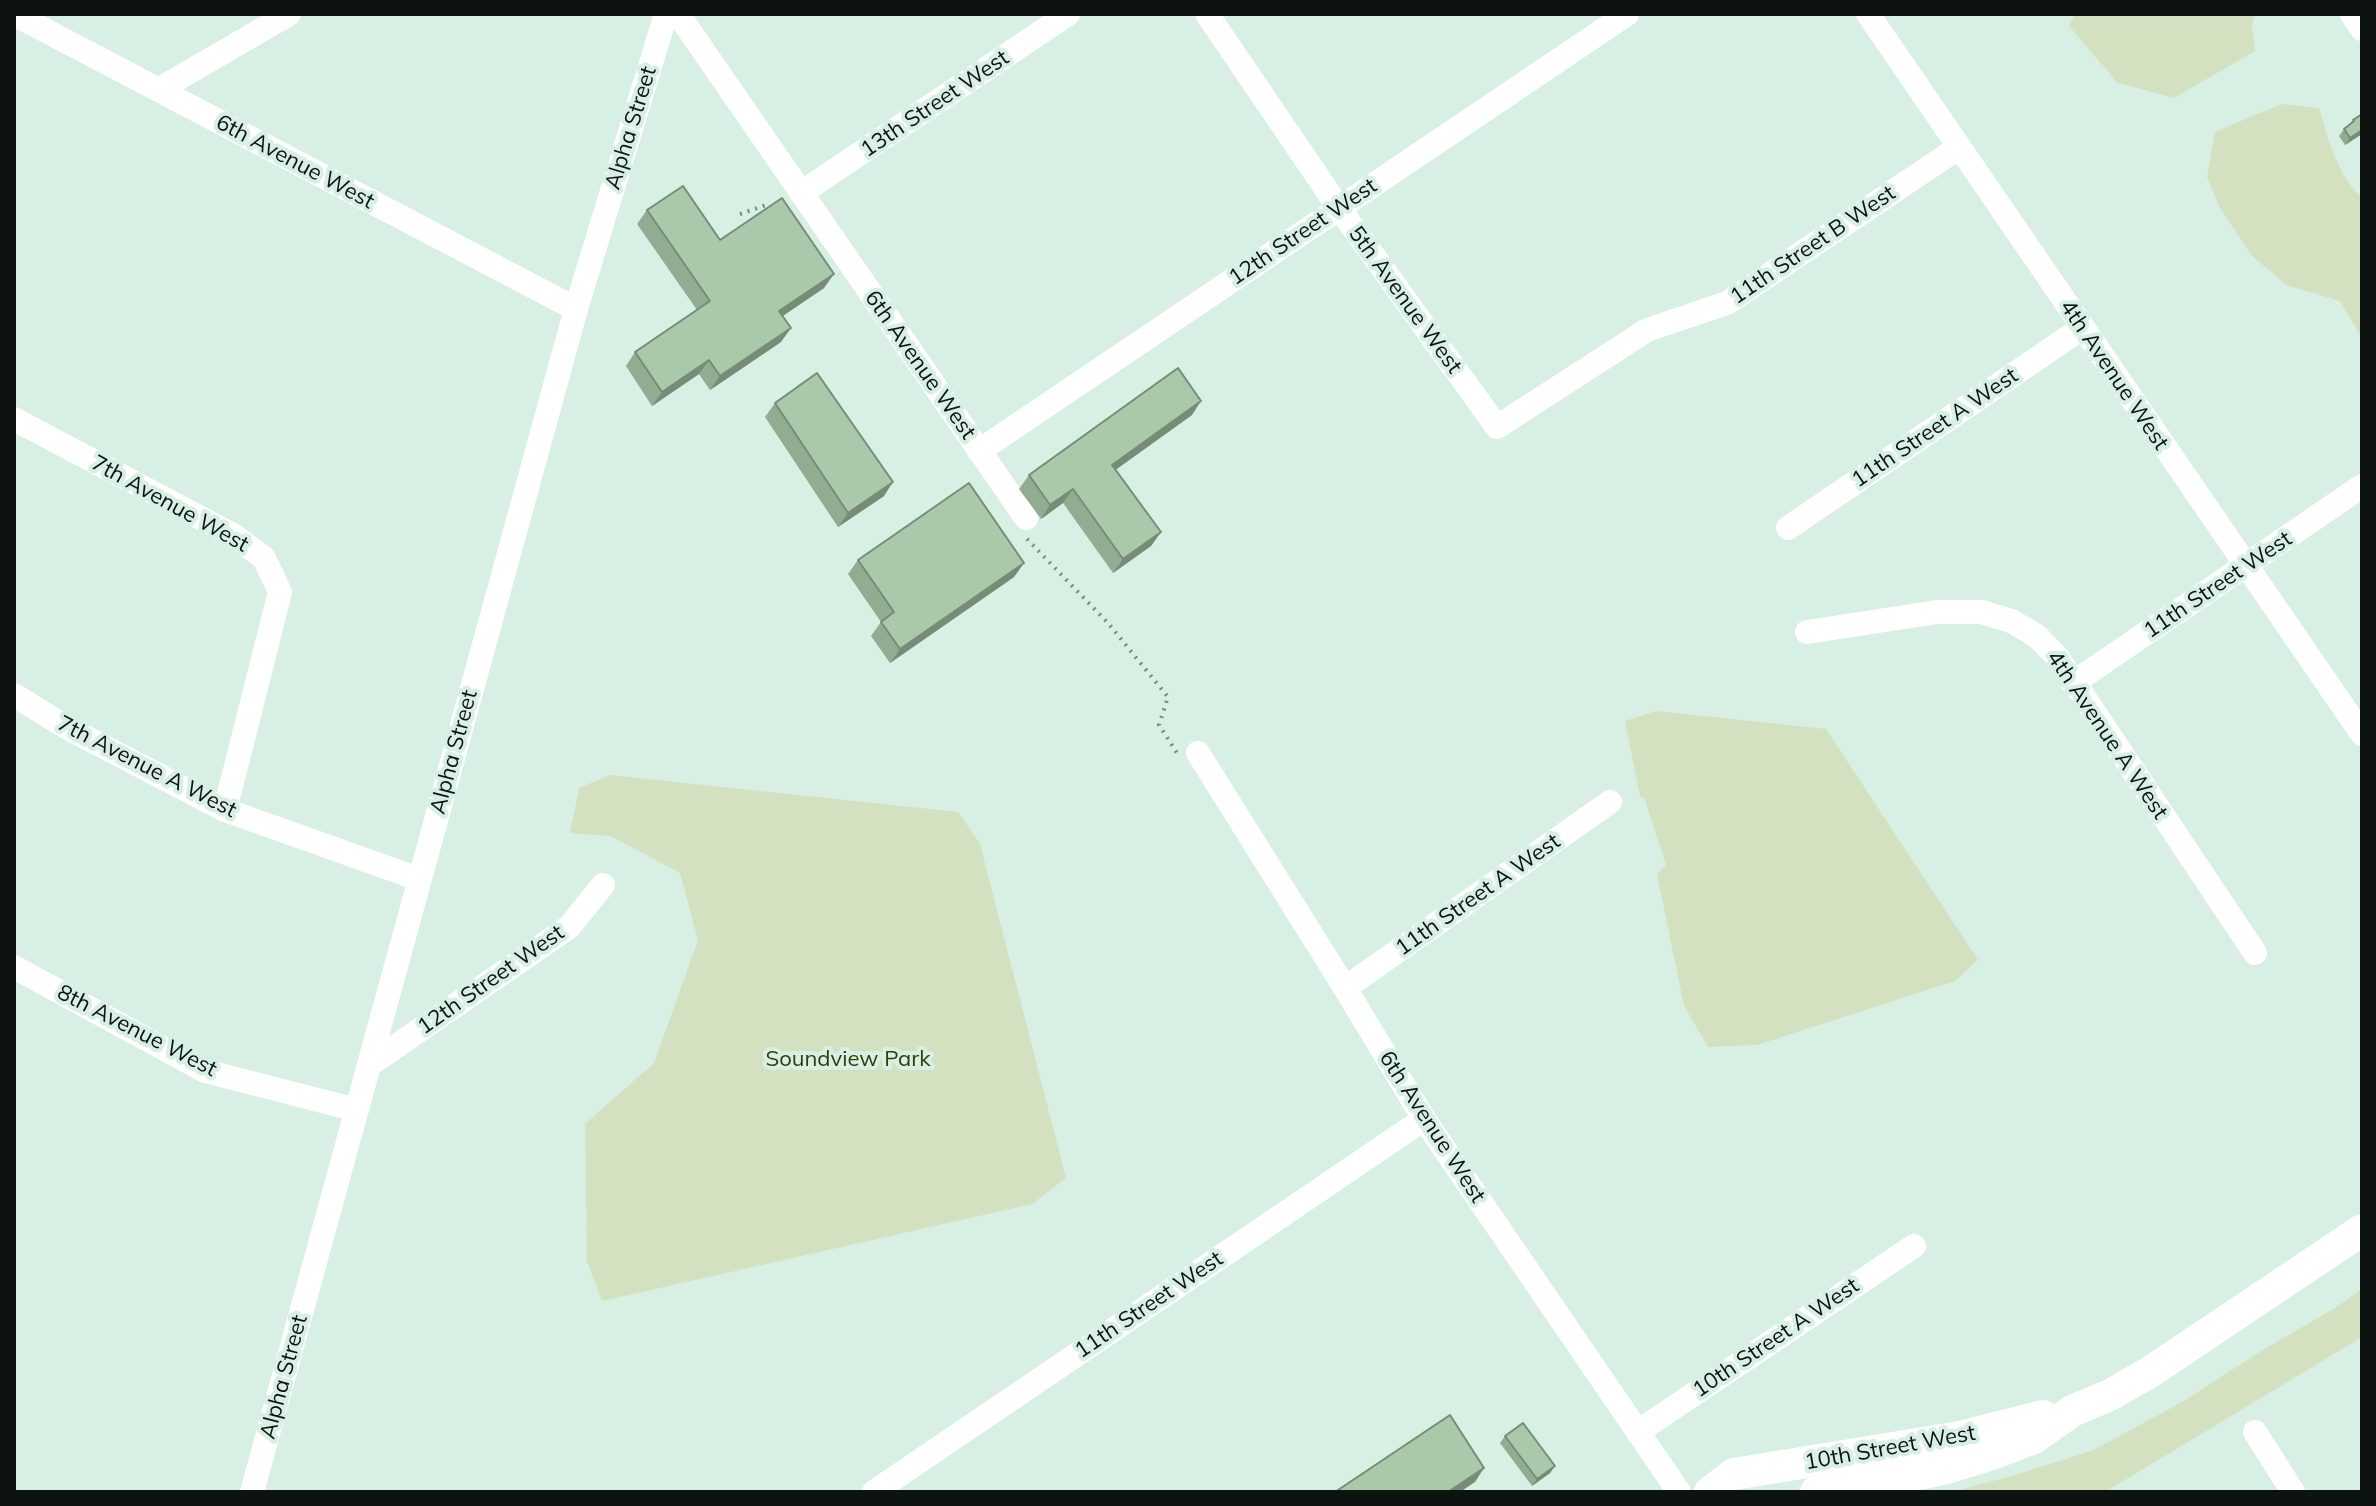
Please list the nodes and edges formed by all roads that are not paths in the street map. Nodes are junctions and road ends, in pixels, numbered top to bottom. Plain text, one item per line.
1 (14, 14) edge
2 (289, 14) edge
3 (666, 14) edge
4 (678, 14) edge
5 (1068, 14) edge
6 (1207, 14) edge
7 (1627, 14) edge
8 (1868, 14) edge
9 (2352, 14) edge
10 (2362, 29) edge
11 (158, 90) junction
12 (1958, 148) junction
13 (801, 193) junction
14 (1339, 208) junction
15 (576, 309) junction
16 (2082, 328) junction
17 (14, 419) edge
18 (1497, 427) joint
19 (979, 451) junction
20 (2362, 486) edge
21 (1026, 518) road end
22 (1788, 528) dead end
23 (2246, 566) junction
24 (1807, 632) dead end
25 (2073, 683) junction
26 (14, 695) edge
27 (2362, 734) edge
28 (1198, 753) road end
29 (1610, 802) dead end
30 (225, 810) junction
31 (419, 879) junction
32 (603, 885) dead end
33 (2255, 953) dead end
34 (14, 967) edge
35 (1345, 988) junction
36 (369, 1065) junction
37 (357, 1110) junction
38 (1424, 1119) junction
39 (2362, 1230) edge
40 (1914, 1246) dead end
41 (2072, 1411) junction
42 (1639, 1431) junction
43 (2255, 1432) dead end
44 (252, 1492) edge
45 (874, 1492) edge
46 (1679, 1492) edge
47 (1712, 1492) edge
48 (1816, 1492) edge
49 (2293, 1492) edge

1 - 11 street, 6th Avenue West
2 - 11 street
3 - 15 street, Alpha Street
4 - 13 street, 6th Avenue West
5 - 13 street, 13th Street West
6 - 14 street, 5th Avenue West
7 - 14 street, 12th Street West
8 - 12 street, 4th Avenue West
9 - 10 street
11 - 15 street, 6th Avenue West
12 - 16 street, 4th Avenue West
12 - 18 street, 11th Street B West
13 - 19 street, 6th Avenue West
14 - 18 street, 5th Avenue West
14 - 19 street, 12th Street West
15 - 31 street, Alpha Street
16 - 22 street, 11th Street A West
16 - 23 street, 4th Avenue West
17 - 30 street, 7th Avenue West
19 - 21 street, 6th Avenue West
20 - 23 street, 11th Street West
23 - 25 street, 11th Street West
23 - 27 street, 4th Avenue West
24 - 25 street, 4th Avenue A West
25 - 33 street, 4th Avenue A West
26 - 30 street, 7th Avenue A West
28 - 35 street, 6th Avenue West
29 - 35 street, 11th Street A West
30 - 31 street, 7th Avenue A West
31 - 36 street, Alpha Street
32 - 36 street, 12th Street West
34 - 37 street, 8th Avenue West
35 - 38 street, 6th Avenue West
36 - 37 street, Alpha Street
37 - 44 street, Alpha Street
38 - 42 street, 6th Avenue West
38 - 45 street, 11th Street West
39 - 41 main road, 10th Street West
40 - 42 street, 10th Street A West
41 - 47 main road, 10th Street West
41 - 48 main road, 10th Street West
42 - 46 street, 6th Avenue West
43 - 49 street

